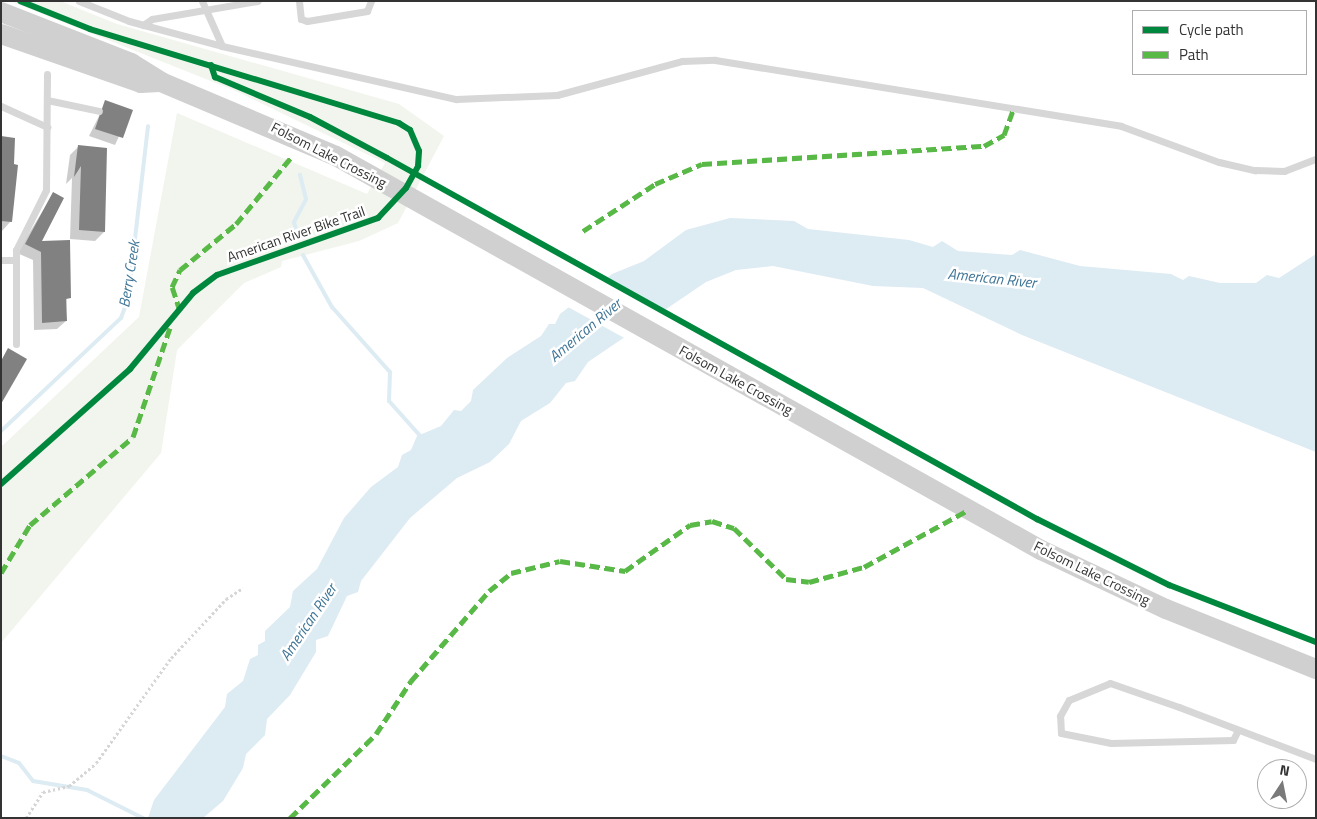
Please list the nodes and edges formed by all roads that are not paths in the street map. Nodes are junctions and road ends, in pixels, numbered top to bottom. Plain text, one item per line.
1 (79, 1) edge
2 (202, 1) edge
3 (257, 1) edge
4 (299, 1) edge
5 (371, 1) edge
6 (205, 9) junction
7 (1, 12) edge
8 (143, 25) junction
9 (1, 34) edge
10 (222, 46) junction
11 (47, 74) dead end
12 (161, 82) junction
13 (47, 100) junction
14 (1, 106) edge
15 (99, 110) dead end
16 (46, 127) junction
17 (1316, 159) edge
18 (1, 260) edge
19 (16, 260) junction
20 (16, 344) dead end
21 (1316, 669) edge
22 (1238, 730) junction
23 (1316, 759) edge

1 - 8 lane
2 - 6 lane
3 - 6 lane
4 - 5 lane
6 - 8 lane
6 - 10 lane
7 - 12 main road, Folsom Lake Crossing
8 - 10 lane
9 - 12 main road, Folsom Lake Crossing
10 - 17 lane
11 - 13 lane
12 - 21 main road, Folsom Lake Crossing
13 - 15 lane
13 - 16 lane
14 - 16 lane
16 - 19 lane
18 - 19 lane
19 - 20 lane
22 - 22 lane
22 - 23 lane

